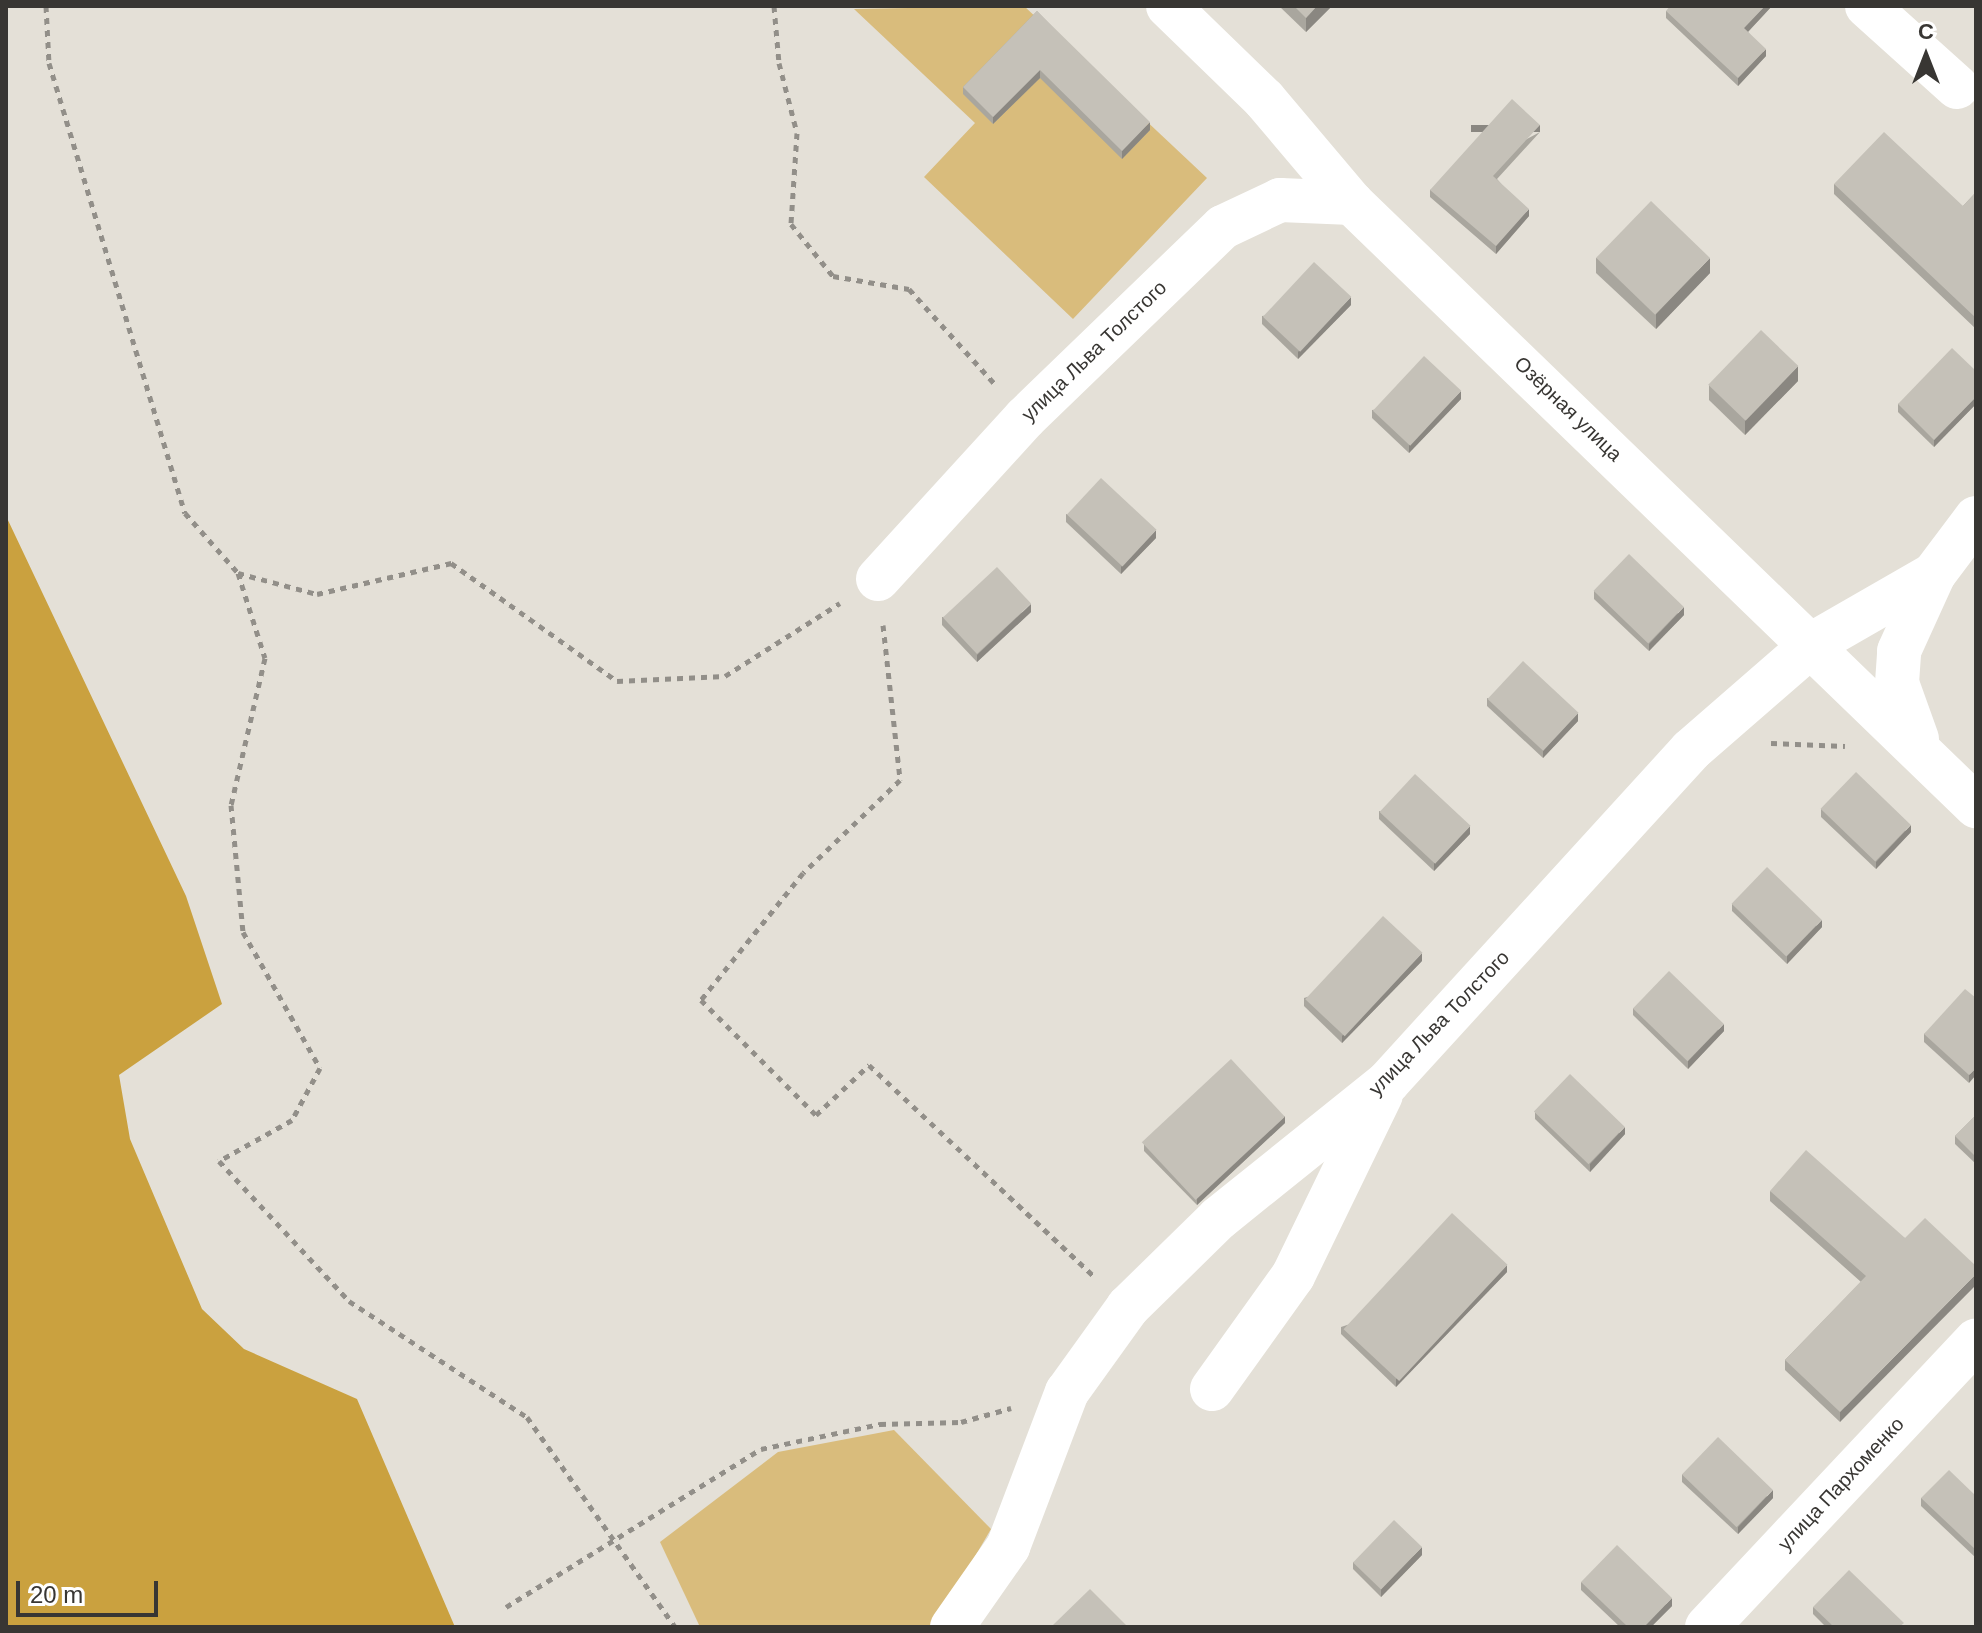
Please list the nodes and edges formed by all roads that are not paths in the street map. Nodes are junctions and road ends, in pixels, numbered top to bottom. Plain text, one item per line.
1 (1168, 6) edge
2 (1867, 6) edge
3 (1970, 86) edge
4 (1352, 203) junction
5 (1976, 518) edge
6 (1934, 574) junction
7 (878, 579) road end
8 (1814, 643) junction
9 (1929, 758) junction
10 (1976, 806) edge
11 (1388, 1082) junction
12 (1976, 1341) edge
13 (1212, 1389) dead end
14 (952, 1627) edge
15 (1707, 1627) edge

1 - 4 street, Озёрная улица
2 - 3 street
4 - 7 street, улица Льва Толстого
4 - 8 street, Озёрная улица
5 - 6 street, улица Льва Толстого
6 - 8 street, улица Льва Толстого
6 - 9 street
8 - 9 street, Озёрная улица
8 - 11 street, улица Льва Толстого
9 - 10 street, Озёрная улица
11 - 13 street
11 - 14 street, улица Льва Толстого
12 - 15 street, улица Пархоменко

